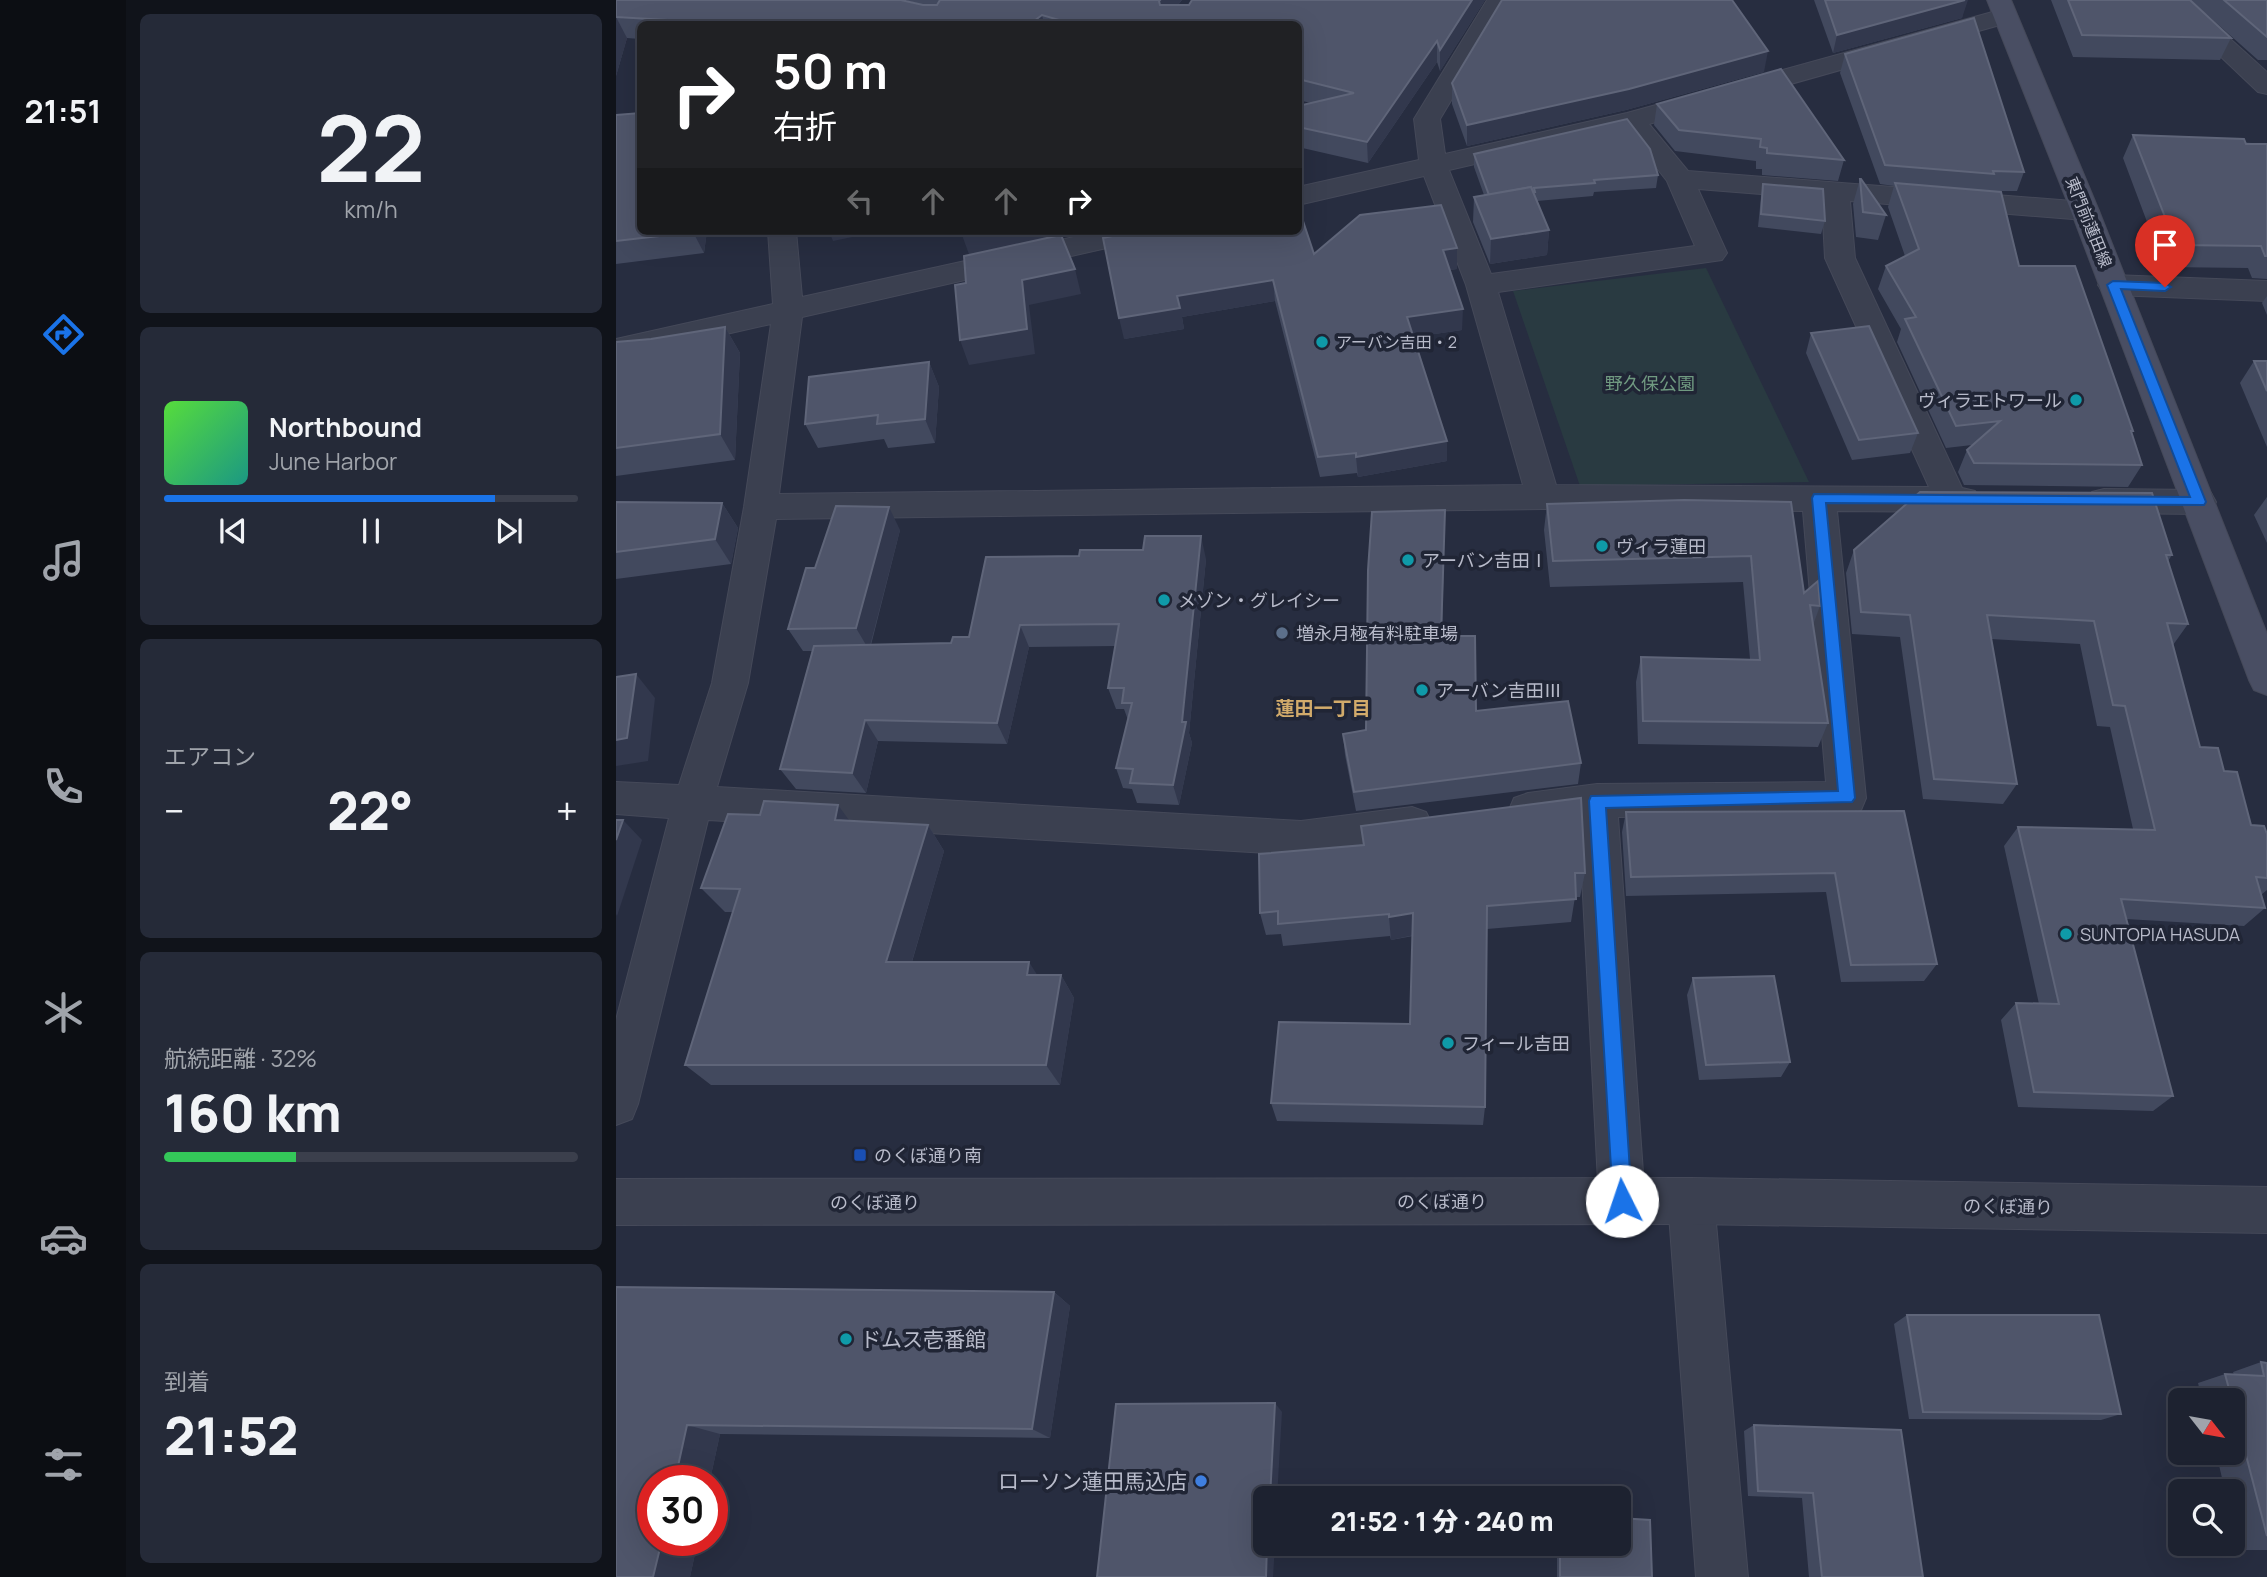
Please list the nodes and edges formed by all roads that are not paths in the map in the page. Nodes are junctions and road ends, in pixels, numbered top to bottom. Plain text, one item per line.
1 (1499, 0) edge
2 (2173, 0) edge
3 (2002, 8) edge
4 (2267, 49) edge
5 (2227, 51) junction
6 (2267, 86) edge
7 (1632, 120) junction
8 (1433, 165) junction
9 (1680, 179) junction
10 (1835, 191) junction
11 (1302, 194) edge
12 (2085, 211) junction
13 (782, 235) edge
14 (1124, 235) edge
15 (1481, 285) junction
16 (2113, 285) junction
17 (2267, 291) edge
18 (788, 311) junction
19 (616, 349) edge
20 (1543, 497) junction
21 (1819, 498) junction
22 (1951, 500) junction
23 (1993, 500) edge
24 (2075, 501) edge
25 (2199, 502) junction
26 (761, 507) junction
27 (2267, 680) edge
28 (616, 798) edge
29 (693, 801) junction
30 (1597, 801) junction
31 (1490, 814) edge
32 (1449, 820) edge
33 (616, 1104) edge
34 (1622, 1201) junction
35 (1691, 1201) junction
36 (616, 1202) edge
37 (2267, 1210) edge
38 (1722, 1577) edge

1 - 8 street
2 - 5 street
3 - 7 street
3 - 12 main road, 東門前蓮田線
4 - 5 street
5 - 6 street
7 - 8 street
7 - 9 street
8 - 11 street
8 - 15 street
9 - 10 street
9 - 15 street
10 - 12 street
10 - 22 street
12 - 16 main road, 東門前蓮田線
13 - 18 street
14 - 18 street
15 - 20 street
16 - 17 street
16 - 25 main road, 東門前蓮田線
18 - 19 street
18 - 26 street
20 - 21 street
20 - 26 street
21 - 22 street
21 - 30 street
22 - 23 street
24 - 25 street
25 - 27 main road, 東門前蓮田線
26 - 29 street
28 - 29 street
29 - 32 street
29 - 33 street
30 - 31 street
30 - 34 street
34 - 35 street, のくぼ通り
34 - 36 street, のくぼ通り
35 - 37 street, のくぼ通り
35 - 38 street

